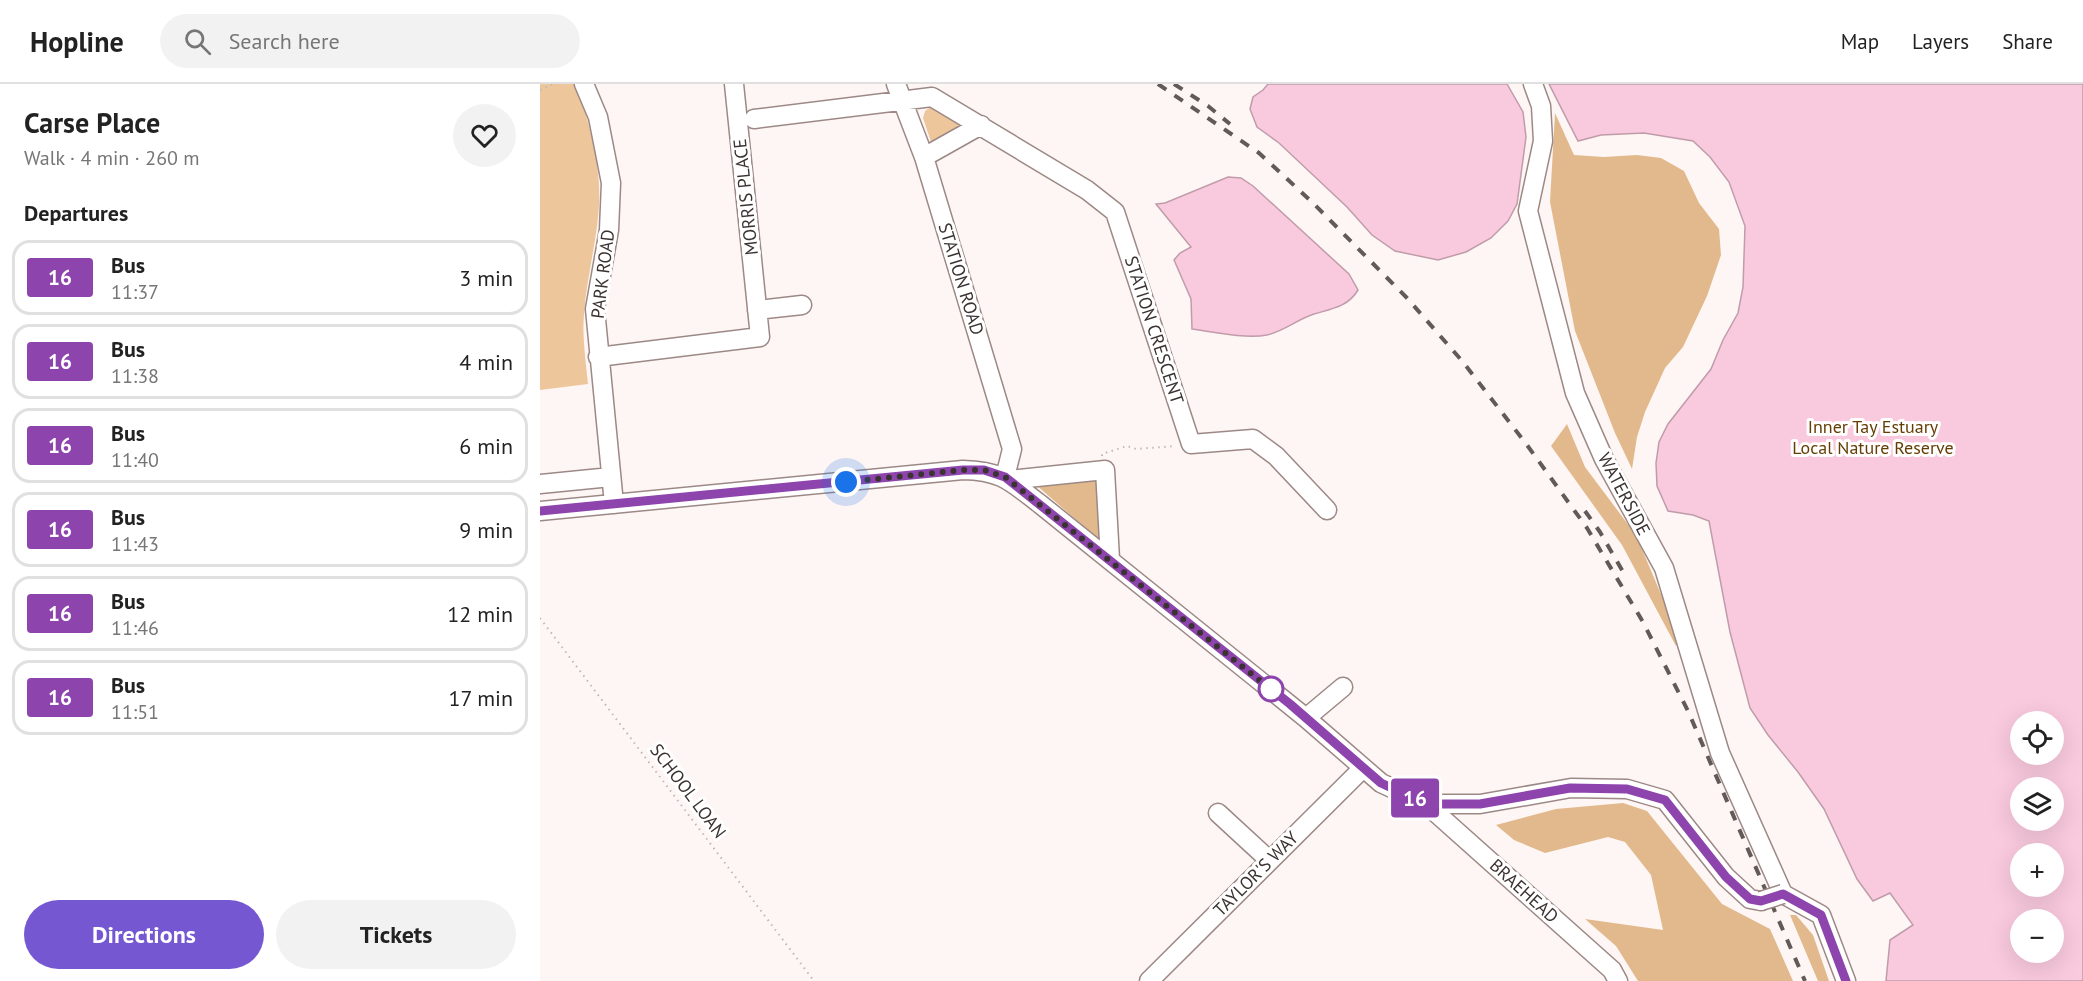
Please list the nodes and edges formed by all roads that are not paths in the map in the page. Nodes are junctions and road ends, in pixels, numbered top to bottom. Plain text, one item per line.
1 (584, 84) edge
2 (734, 84) edge
3 (896, 84) edge
4 (1533, 84) edge
5 (903, 101) junction
6 (754, 119) dead end
7 (981, 125) junction
8 (924, 157) junction
9 (802, 305) dead end
10 (757, 310) junction
11 (598, 357) junction
12 (611, 477) junction
13 (1007, 479) junction
14 (540, 484) edge
15 (614, 504) junction
16 (1327, 510) dead end
17 (540, 511) edge
18 (1110, 559) junction
19 (1206, 637) junction
20 (1343, 687) dead end
21 (1306, 718) junction
22 (1329, 739) junction
23 (1363, 768) junction
24 (1426, 804) junction
25 (1218, 813) dead end
26 (1269, 860) junction
27 (1783, 894) junction
28 (1149, 981) edge
29 (1618, 981) edge
30 (1846, 981) edge

1 - 11 street, PARK ROAD
2 - 10 street, MORRIS PLACE
3 - 5 street, STATION ROAD
4 - 27 street, WATERSIDE
5 - 6 street, STATION CRESCENT
5 - 7 street, STATION CRESCENT
5 - 8 street, STATION ROAD
7 - 8 street
7 - 16 street, STATION CRESCENT
8 - 13 street, STATION ROAD
9 - 10 street
10 - 11 street, MORRIS PLACE
11 - 12 street, PARK ROAD
12 - 14 street
12 - 15 street, PARK ROAD
13 - 15 street
13 - 18 street
13 - 18 street
15 - 17 street
18 - 19 street
19 - 21 street
19 - 22 street
20 - 21 street
21 - 22 street
22 - 23 street
23 - 24 street
23 - 26 street, TAYLOR'S WAY
24 - 27 street, bridge
24 - 29 street, BRAEHEAD
25 - 26 street
26 - 28 street, TAYLOR'S WAY
27 - 30 street

